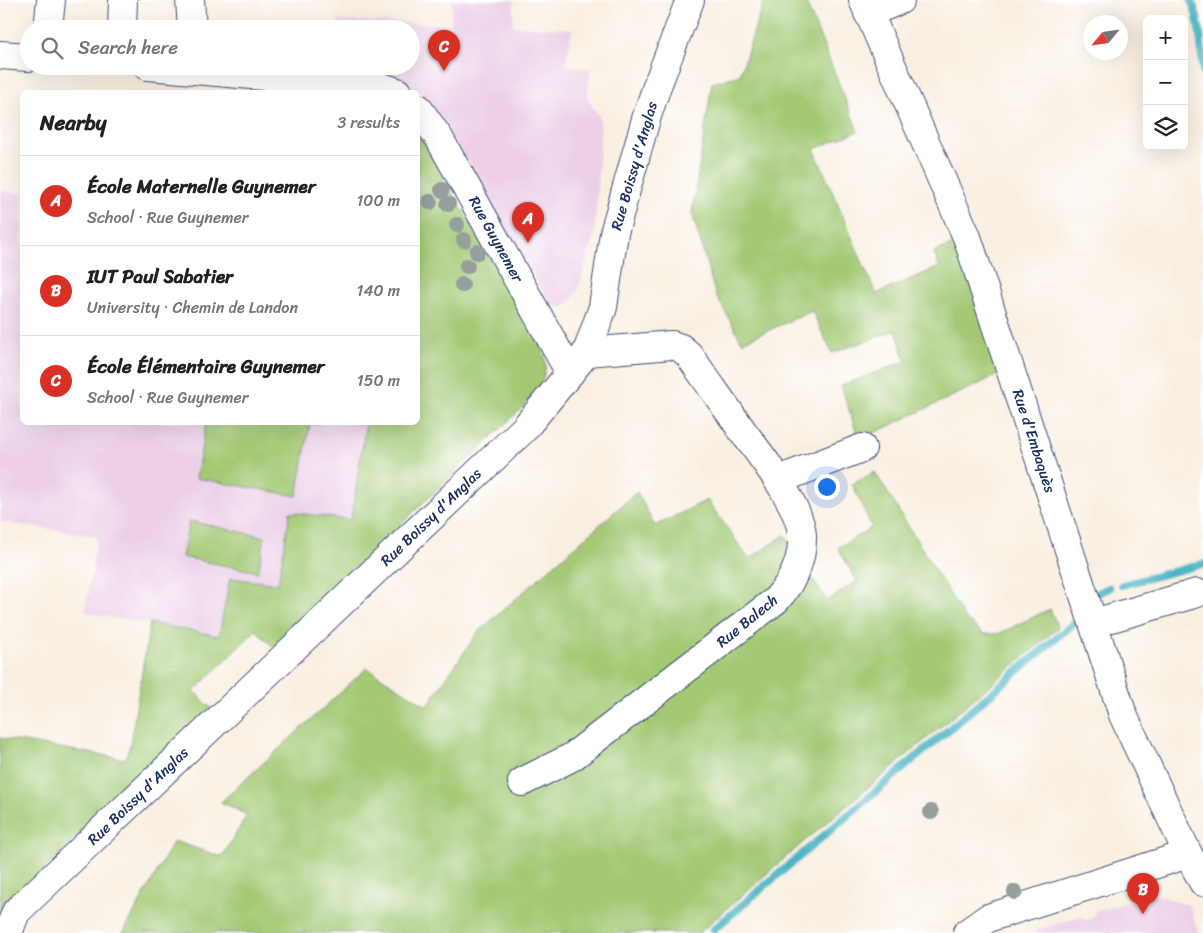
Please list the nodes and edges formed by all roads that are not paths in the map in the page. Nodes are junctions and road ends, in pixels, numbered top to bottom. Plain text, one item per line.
1 (51, 0) edge
2 (123, 0) edge
3 (190, 0) edge
4 (690, 0) edge
5 (900, 0) edge
6 (866, 6) edge
7 (49, 20) edge
8 (122, 20) edge
9 (191, 20) edge
10 (0, 55) edge
11 (20, 56) edge
12 (193, 76) edge
13 (391, 90) edge
14 (420, 111) edge
15 (578, 363) junction
16 (862, 448) dead end
17 (778, 480) junction
18 (1197, 593) dead end
19 (1094, 623) junction
20 (522, 782) dead end
21 (1188, 854) junction
22 (1203, 882) edge
23 (8, 933) edge
24 (967, 933) edge

1 - 7 street
2 - 8 street
3 - 9 street
4 - 15 street, Rue Boissy d'Anglas
5 - 6 street
6 - 19 street, Rue d'Embaquès
10 - 11 street
12 - 13 street
14 - 15 street, Rue Guynemer
15 - 17 street, Rue Balech
15 - 23 street, Rue Boissy d'Anglas
16 - 17 street
17 - 20 street, Rue Balech
18 - 19 street
19 - 21 street, Rue d'Embaquès
21 - 22 street, Rue d'Embaquès
21 - 24 street

